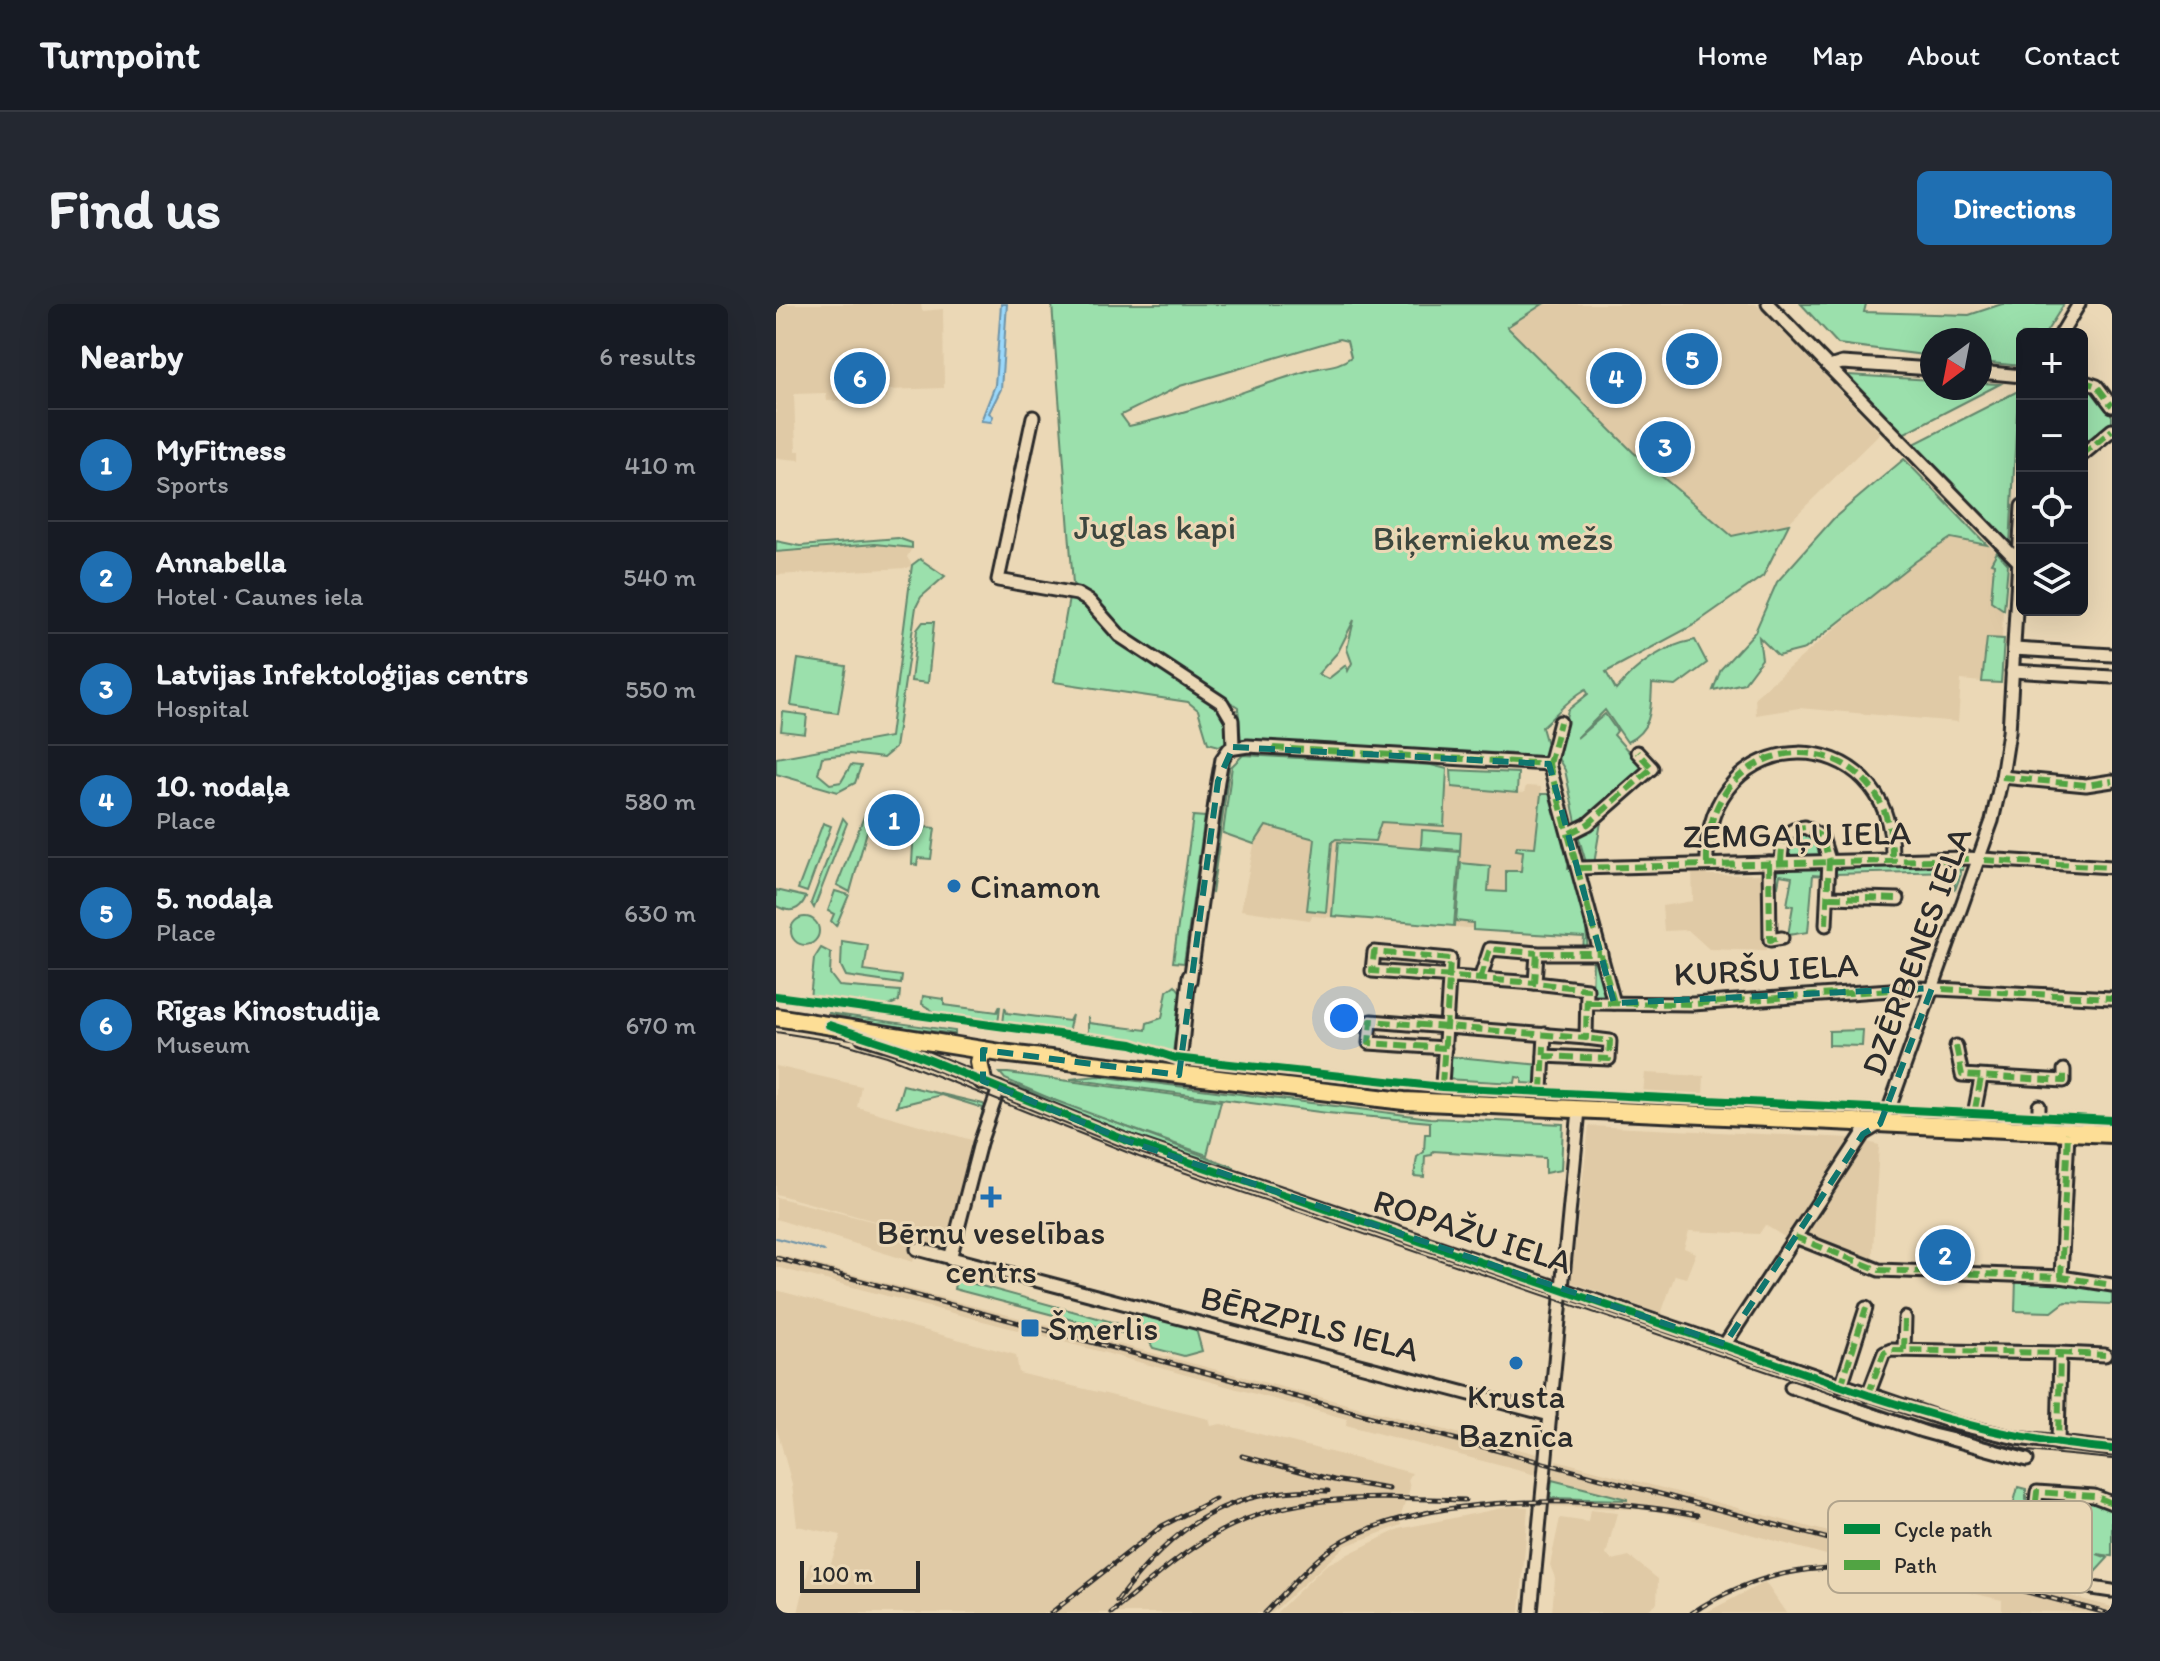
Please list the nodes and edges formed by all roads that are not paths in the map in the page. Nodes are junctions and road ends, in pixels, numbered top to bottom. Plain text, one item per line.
1 (1768, 304) edge
2 (2079, 304) edge
3 (2065, 328) edge
4 (1829, 367) junction
5 (1920, 368) edge
6 (1992, 373) edge
7 (2016, 375) edge
8 (2088, 383) edge
9 (2111, 401) edge
10 (1033, 417) dead end
11 (2112, 430) edge
12 (2088, 450) edge
13 (2016, 559) edge
14 (2016, 605) edge
15 (2014, 649) junction
16 (2112, 655) edge
17 (2012, 671) junction
18 (2112, 677) edge
19 (1560, 722) dead end
20 (1233, 747) junction
21 (1637, 752) dead end
22 (1549, 764) junction
23 (2002, 777) junction
24 (2112, 781) edge
25 (1570, 833) junction
26 (1892, 859) junction
27 (1978, 859) junction
28 (1829, 860) junction
29 (1775, 862) junction
30 (1707, 864) junction
31 (2112, 867) edge
32 (1579, 868) junction
33 (1830, 897) junction
34 (1898, 899) dead end
35 (1826, 925) dead end
36 (1782, 938) dead end
37 (1537, 953) junction
38 (1601, 953) junction
39 (1449, 977) junction
40 (1480, 979) junction
41 (1535, 983) junction
42 (1932, 988) junction
43 (2112, 998) edge
44 (1589, 1003) junction
45 (1614, 1003) junction
46 (776, 1017) edge
47 (829, 1025) junction
48 (1446, 1028) junction
49 (1545, 1034) junction
50 (1586, 1038) junction
51 (1956, 1046) dead end
52 (1445, 1048) junction
53 (983, 1050) junction
54 (1544, 1056) junction
55 (2064, 1070) dead end
56 (1179, 1075) junction
57 (1981, 1078) junction
58 (983, 1081) junction
59 (1442, 1084) dead end
60 (999, 1088) junction
61 (1542, 1090) dead end
62 (1975, 1109) dead end
63 (1579, 1110) junction
64 (1880, 1124) junction
65 (2068, 1133) junction
66 (2112, 1134) edge
67 (1795, 1237) junction
68 (917, 1249) dead end
69 (950, 1259) junction
70 (2061, 1277) junction
71 (2112, 1285) edge
72 (1561, 1288) junction
73 (1866, 1308) dead end
74 (1905, 1318) dead end
75 (1725, 1344) junction
76 (1904, 1350) junction
77 (2060, 1353) junction
78 (2105, 1355) dead end
79 (1801, 1372) junction
80 (1841, 1386) junction
81 (1868, 1395) junction
82 (1550, 1415) junction
83 (2058, 1444) junction
84 (2112, 1449) edge
85 (2027, 1460) dead end
86 (2036, 1501) dead end
87 (2112, 1503) edge
88 (2092, 1588) dead end
89 (2112, 1591) edge
90 (1531, 1613) edge

1 - 4 street
2 - 3 street
4 - 5 street
4 - 13 street
6 - 7 street
8 - 9 street
10 - 20 street
11 - 12 street
14 - 15 street, DZĒRBENES IELA
15 - 16 street
15 - 17 street, DZĒRBENES IELA
17 - 18 street
17 - 23 street, DZĒRBENES IELA
19 - 22 street
20 - 22 street
20 - 56 street
21 - 25 street
22 - 25 street
23 - 24 street
23 - 27 street, DZĒRBENES IELA
25 - 32 street
26 - 27 street, ZEMGAĻU IELA
26 - 28 street, ZEMGAĻU IELA
26 - 30 street
27 - 31 street, ZEMGAĻU IELA
27 - 42 street, DZĒRBENES IELA
28 - 29 street, ZEMGAĻU IELA
28 - 29 street
28 - 33 street
29 - 30 street, ZEMGAĻU IELA
29 - 36 street
30 - 32 street, ZEMGAĻU IELA
32 - 38 street
33 - 34 street
33 - 35 street
37 - 38 street
37 - 40 street
37 - 41 street
38 - 45 street
39 - 39 street
39 - 40 street
39 - 48 street
40 - 41 street
41 - 44 street
42 - 43 street, KURŠU IELA
42 - 45 street, KURŠU IELA
42 - 64 street, DZĒRBENES IELA
44 - 45 street, KURŠU IELA
44 - 50 street
46 - 47 highway
47 - 53 highway
47 - 58 street, ROPAŽU IELA
48 - 49 street
48 - 52 street
48 - 52 street
49 - 50 street
49 - 54 street
50 - 54 street
51 - 57 street
52 - 59 street
53 - 56 highway
53 - 58 highway
54 - 61 street
55 - 57 street
56 - 63 highway
57 - 62 street
58 - 60 street, ROPAŽU IELA
60 - 69 street
60 - 72 street, ROPAŽU IELA
63 - 64 highway
63 - 72 street
64 - 65 highway
64 - 67 street, DZĒRBENES IELA
65 - 66 highway
65 - 70 street
67 - 70 street
67 - 75 street, DZĒRBENES IELA
68 - 69 street, BĒRZPILS IELA
69 - 82 street, BĒRZPILS IELA
70 - 71 street
72 - 75 street, ROPAŽU IELA
72 - 82 street
73 - 80 street
74 - 76 street
75 - 79 street, ROPAŽU IELA
76 - 77 street
76 - 81 street
77 - 78 street
77 - 83 street
79 - 80 street, ROPAŽU IELA
79 - 85 street
80 - 81 street, ROPAŽU IELA
81 - 83 street, ROPAŽU IELA
82 - 90 street
83 - 84 street, ROPAŽU IELA
86 - 87 street
88 - 89 street

